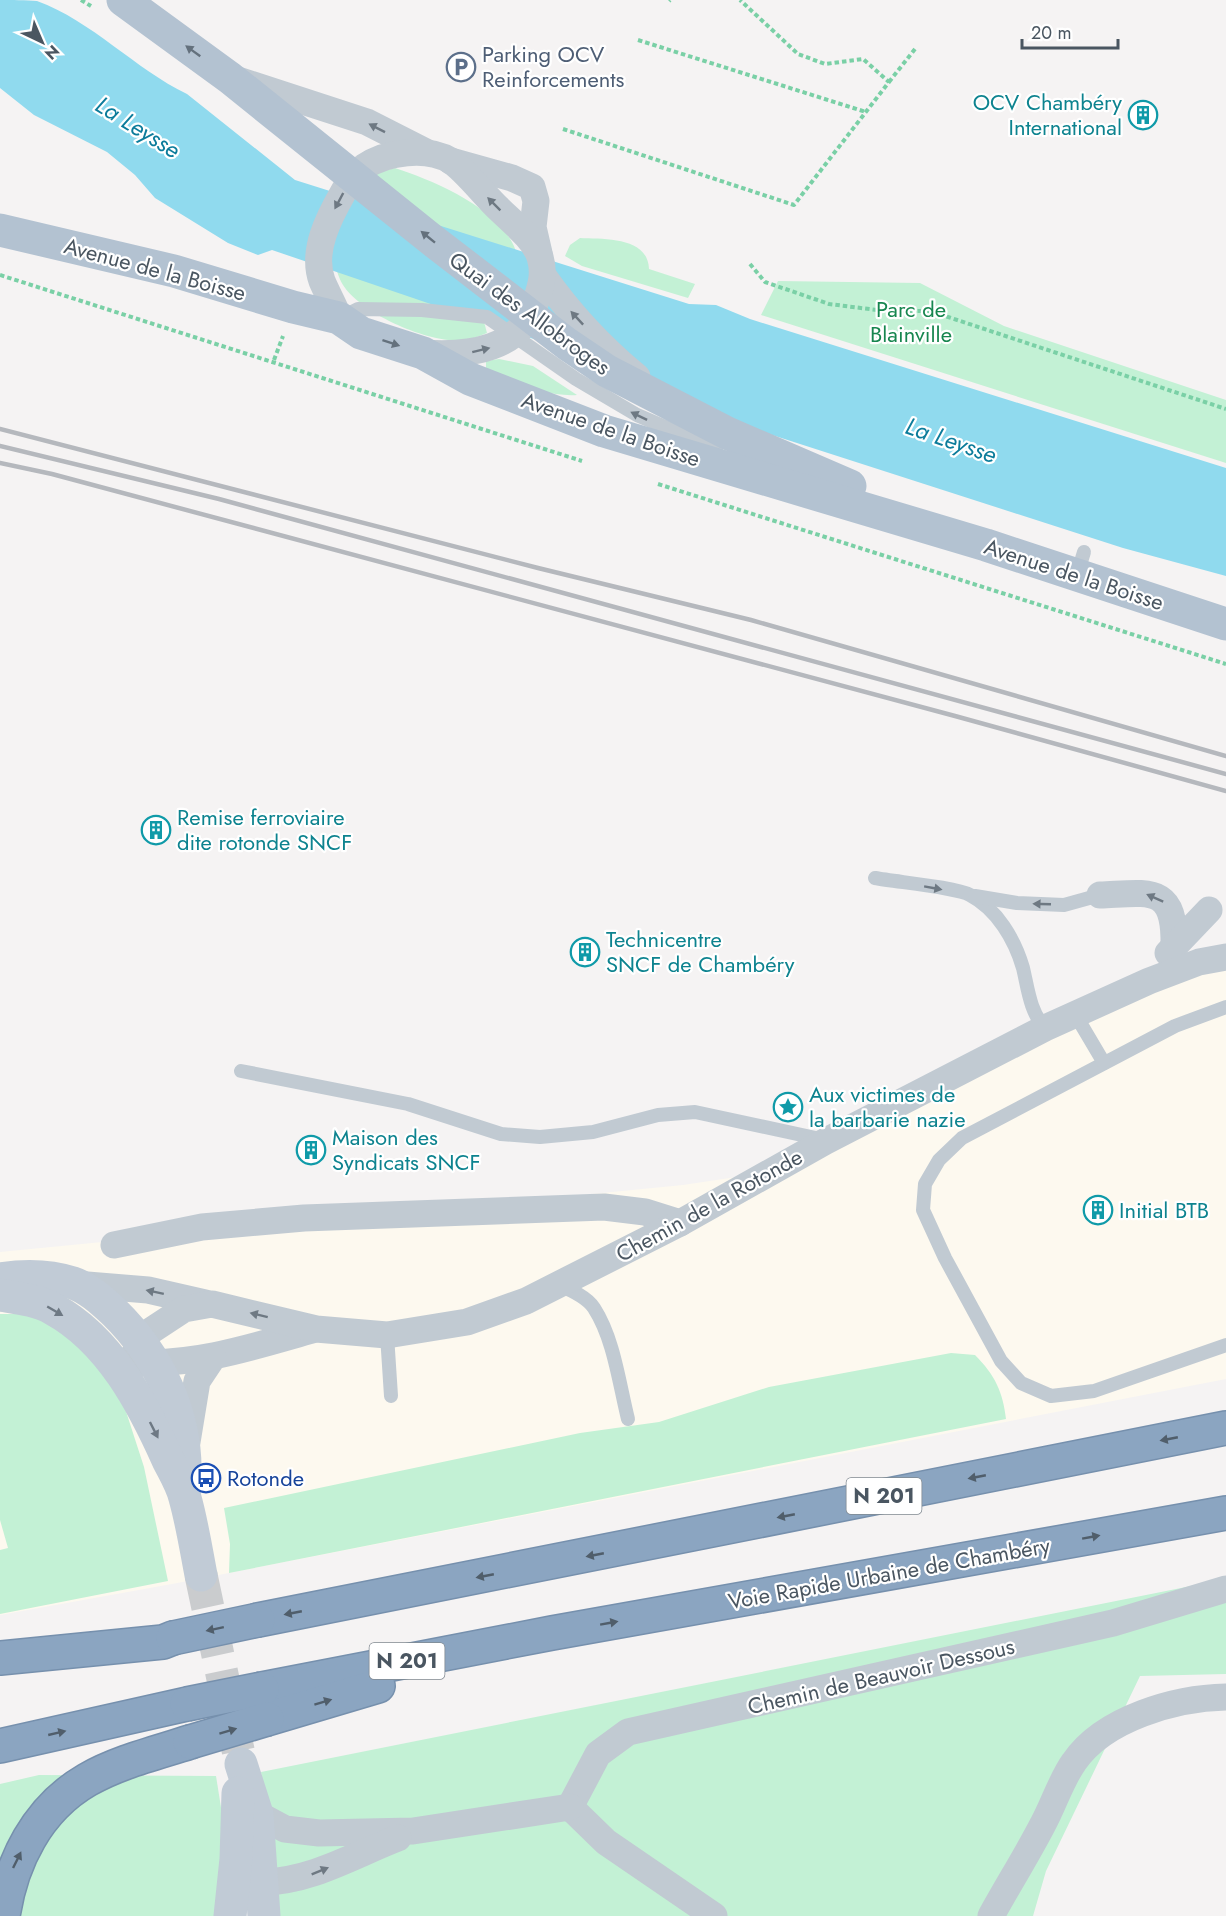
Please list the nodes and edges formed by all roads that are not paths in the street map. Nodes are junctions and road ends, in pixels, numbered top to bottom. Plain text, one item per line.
1 (123, 0) edge
2 (230, 78) junction
3 (440, 157) junction
4 (353, 176) junction
5 (0, 230) edge
6 (541, 266) junction
7 (339, 318) junction
8 (523, 325) junction
9 (423, 353) junction
10 (666, 401) junction
11 (814, 470) junction
12 (986, 545) junction
13 (1226, 624) edge
14 (875, 878) dead end
15 (969, 894) junction
16 (1100, 896) joint
17 (1209, 910) dead end
18 (1174, 945) junction
19 (1226, 957) edge
20 (1149, 981) junction
21 (1226, 1007) edge
22 (1075, 1014) junction
23 (1045, 1028) junction
24 (1104, 1063) junction
25 (241, 1071) dead end
26 (826, 1141) junction
27 (680, 1223) junction
28 (114, 1245) dead end
29 (0, 1280) edge
30 (75, 1284) junction
31 (559, 1285) junction
32 (0, 1295) edge
33 (212, 1304) junction
34 (316, 1329) junction
35 (387, 1335) junction
36 (1226, 1345) edge
37 (213, 1357) junction
38 (130, 1359) junction
39 (391, 1396) dead end
40 (628, 1419) dead end
41 (1226, 1428) edge
42 (186, 1452) junction
43 (184, 1496) junction
44 (1226, 1513) edge
45 (201, 1575) tunnel mouth
46 (1226, 1589) edge
47 (168, 1640) junction
48 (0, 1658) edge
49 (0, 1679) edge
50 (1226, 1697) edge
51 (264, 1704) junction
52 (0, 1746) edge
53 (570, 1807) junction
54 (413, 1832) junction
55 (260, 1835) junction
56 (264, 1882) junction
57 (3, 1916) edge
58 (230, 1916) edge
59 (264, 1916) edge
60 (714, 1916) edge
61 (990, 1916) edge

2 -> 1 main road, Quai des Allobroges
3 -> 2 street
2 - 4 main road, Quai des Allobroges
3 - 4 street
6 -> 3 street
3 - 6 street
4 -> 7 street
8 -> 4 main road, Quai des Allobroges
5 - 7 main road, Avenue de la Boisse
6 - 8 street
10 -> 6 street
7 - 8 lane
7 -> 9 main road, Avenue de la Boisse
9 -> 8 street
8 - 10 main road, Quai des Allobroges
11 -> 8 lane
9 - 12 main road, Avenue de la Boisse
10 - 11 main road, Quai des Allobroges
11 - 12 main road, Quai des Allobroges
12 - 13 main road, Avenue de la Boisse
14 -> 15 lane
16 -> 15 lane
15 - 23 lane
18 -> 16 street
17 - 18 street
18 - 20 street
19 - 20 street, Chemin de la Rotonde
20 - 22 street, Chemin de la Rotonde
21 - 24 lane
22 - 23 street, Chemin de la Rotonde
22 - 24 lane
23 - 26 street, Chemin de la Rotonde
24 - 36 lane
25 - 26 lane
26 - 27 street, Chemin de la Rotonde
27 - 28 street
27 - 31 street, Chemin de la Rotonde
29 - 30 main road, Chemin de la Rotonde
33 -> 30 street, Chemin de la Rotonde
30 - 38 main road
31 - 35 street, Chemin de la Rotonde
31 - 40 lane
32 -> 38 main road
34 -> 33 street, Chemin de la Rotonde
33 - 38 street, Chemin de la Rotonde
34 - 35 street, Chemin de la Rotonde
34 - 37 street, Chemin de la Rotonde
35 - 39 lane
37 - 38 street, Chemin de la Rotonde
37 - 42 street
38 - 42 main road
38 -> 43 main road
41 -> 47 highway, N 201, bridge
42 - 43 main road
43 - 45 main road
51 -> 44 highway, Voie Rapide Urbaine de Chambéry
46 - 53 street, Chemin de Beauvoir Dessous
47 - 48 highway
47 - 49 highway, N 201
50 - 61 street
52 -> 51 highway, bridge
57 -> 51 highway, bridge
53 - 54 street
53 - 60 street
54 - 55 street
56 -> 54 street
55 - 56 main road
55 - 58 main road
56 - 59 main road

